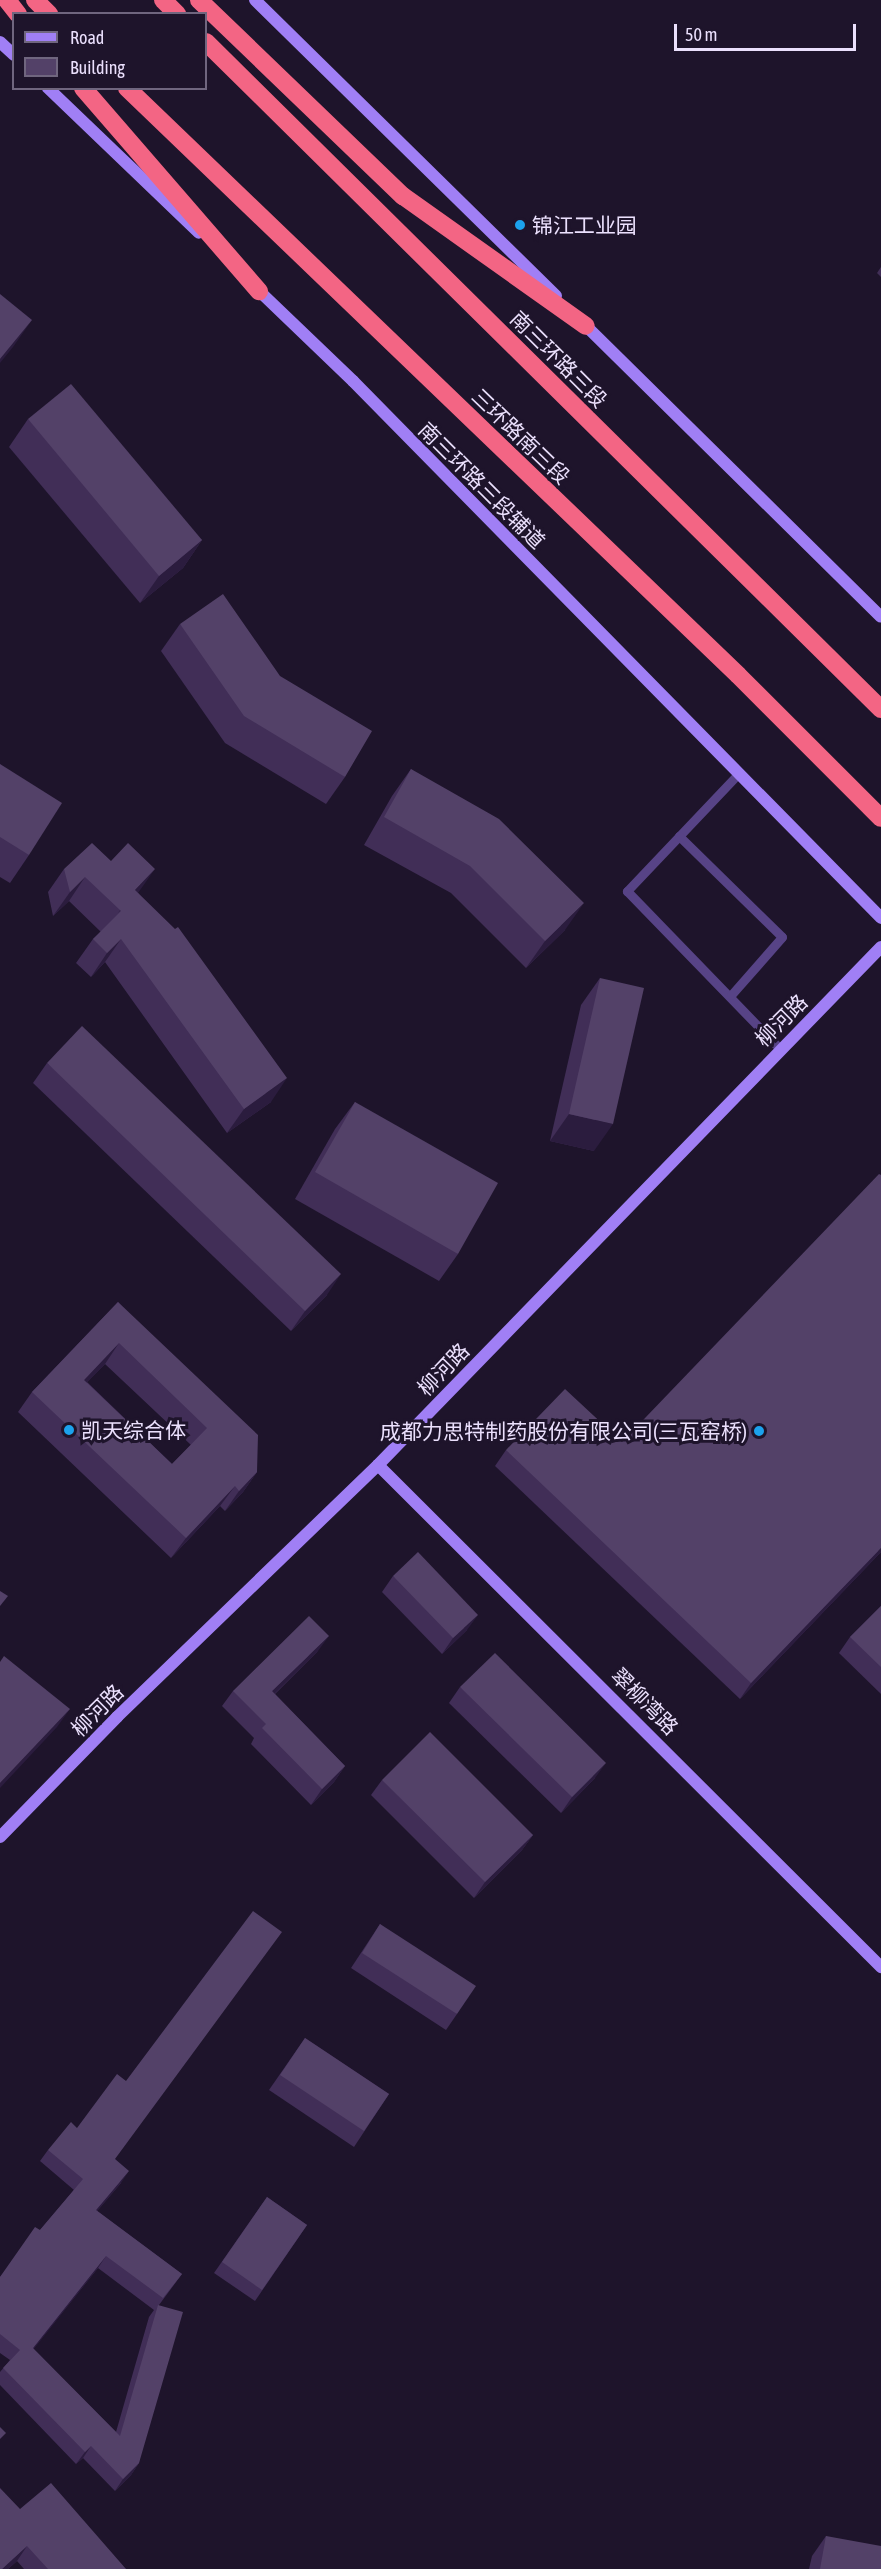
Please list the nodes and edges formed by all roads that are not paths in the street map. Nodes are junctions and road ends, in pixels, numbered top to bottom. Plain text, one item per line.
1 (7, 0) edge
2 (35, 0) edge
3 (163, 0) edge
4 (199, 0) edge
5 (255, 0) edge
6 (16, 12) edge
7 (47, 12) edge
8 (175, 12) edge
9 (0, 42) edge
10 (207, 43) edge
11 (12, 53) edge
12 (50, 90) edge
13 (85, 90) edge
14 (130, 90) edge
15 (259, 291) junction
16 (586, 326) junction
17 (881, 617) edge
18 (881, 709) edge
19 (739, 773) junction
20 (881, 818) edge
21 (679, 836) junction
22 (881, 918) edge
23 (881, 947) edge
24 (731, 995) junction
25 (780, 1048) junction
26 (378, 1465) junction
27 (0, 1837) edge
28 (881, 1967) edge

1 - 6 highway
2 - 7 highway
3 - 8 highway
4 - 16 highway
5 - 16 main road
9 - 11 main road
10 - 18 highway, 南三环路三段
12 - 15 main road, 南三环路三段辅道
13 - 15 highway
14 - 20 highway, 三环路南三段
15 - 19 main road, 南三环路三段辅道
16 - 17 main road
19 - 21 lane
19 - 22 main road, 南三环路三段辅道
21 - 24 lane
21 - 24 lane
23 - 25 main road, 柳河路
24 - 25 lane
25 - 26 main road, 柳河路
26 - 27 main road, 柳河路
26 - 28 main road, 翠柳湾路

